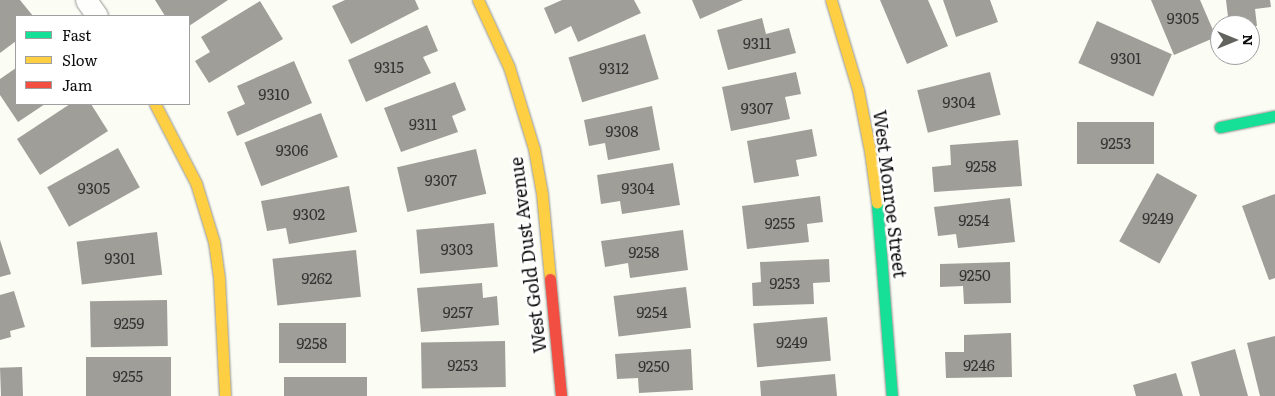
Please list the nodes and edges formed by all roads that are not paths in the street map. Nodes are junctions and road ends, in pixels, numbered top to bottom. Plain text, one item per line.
1 (86, 0) edge
2 (478, 0) edge
3 (831, 0) edge
4 (96, 15) edge
5 (157, 105) edge
6 (1275, 116) edge
7 (1220, 127) dead end
8 (225, 396) edge
9 (561, 396) edge
10 (892, 396) edge

1 - 4 street
2 - 9 street, West Gold Dust Avenue
3 - 10 street, West Monroe Street
5 - 8 street
6 - 7 street

